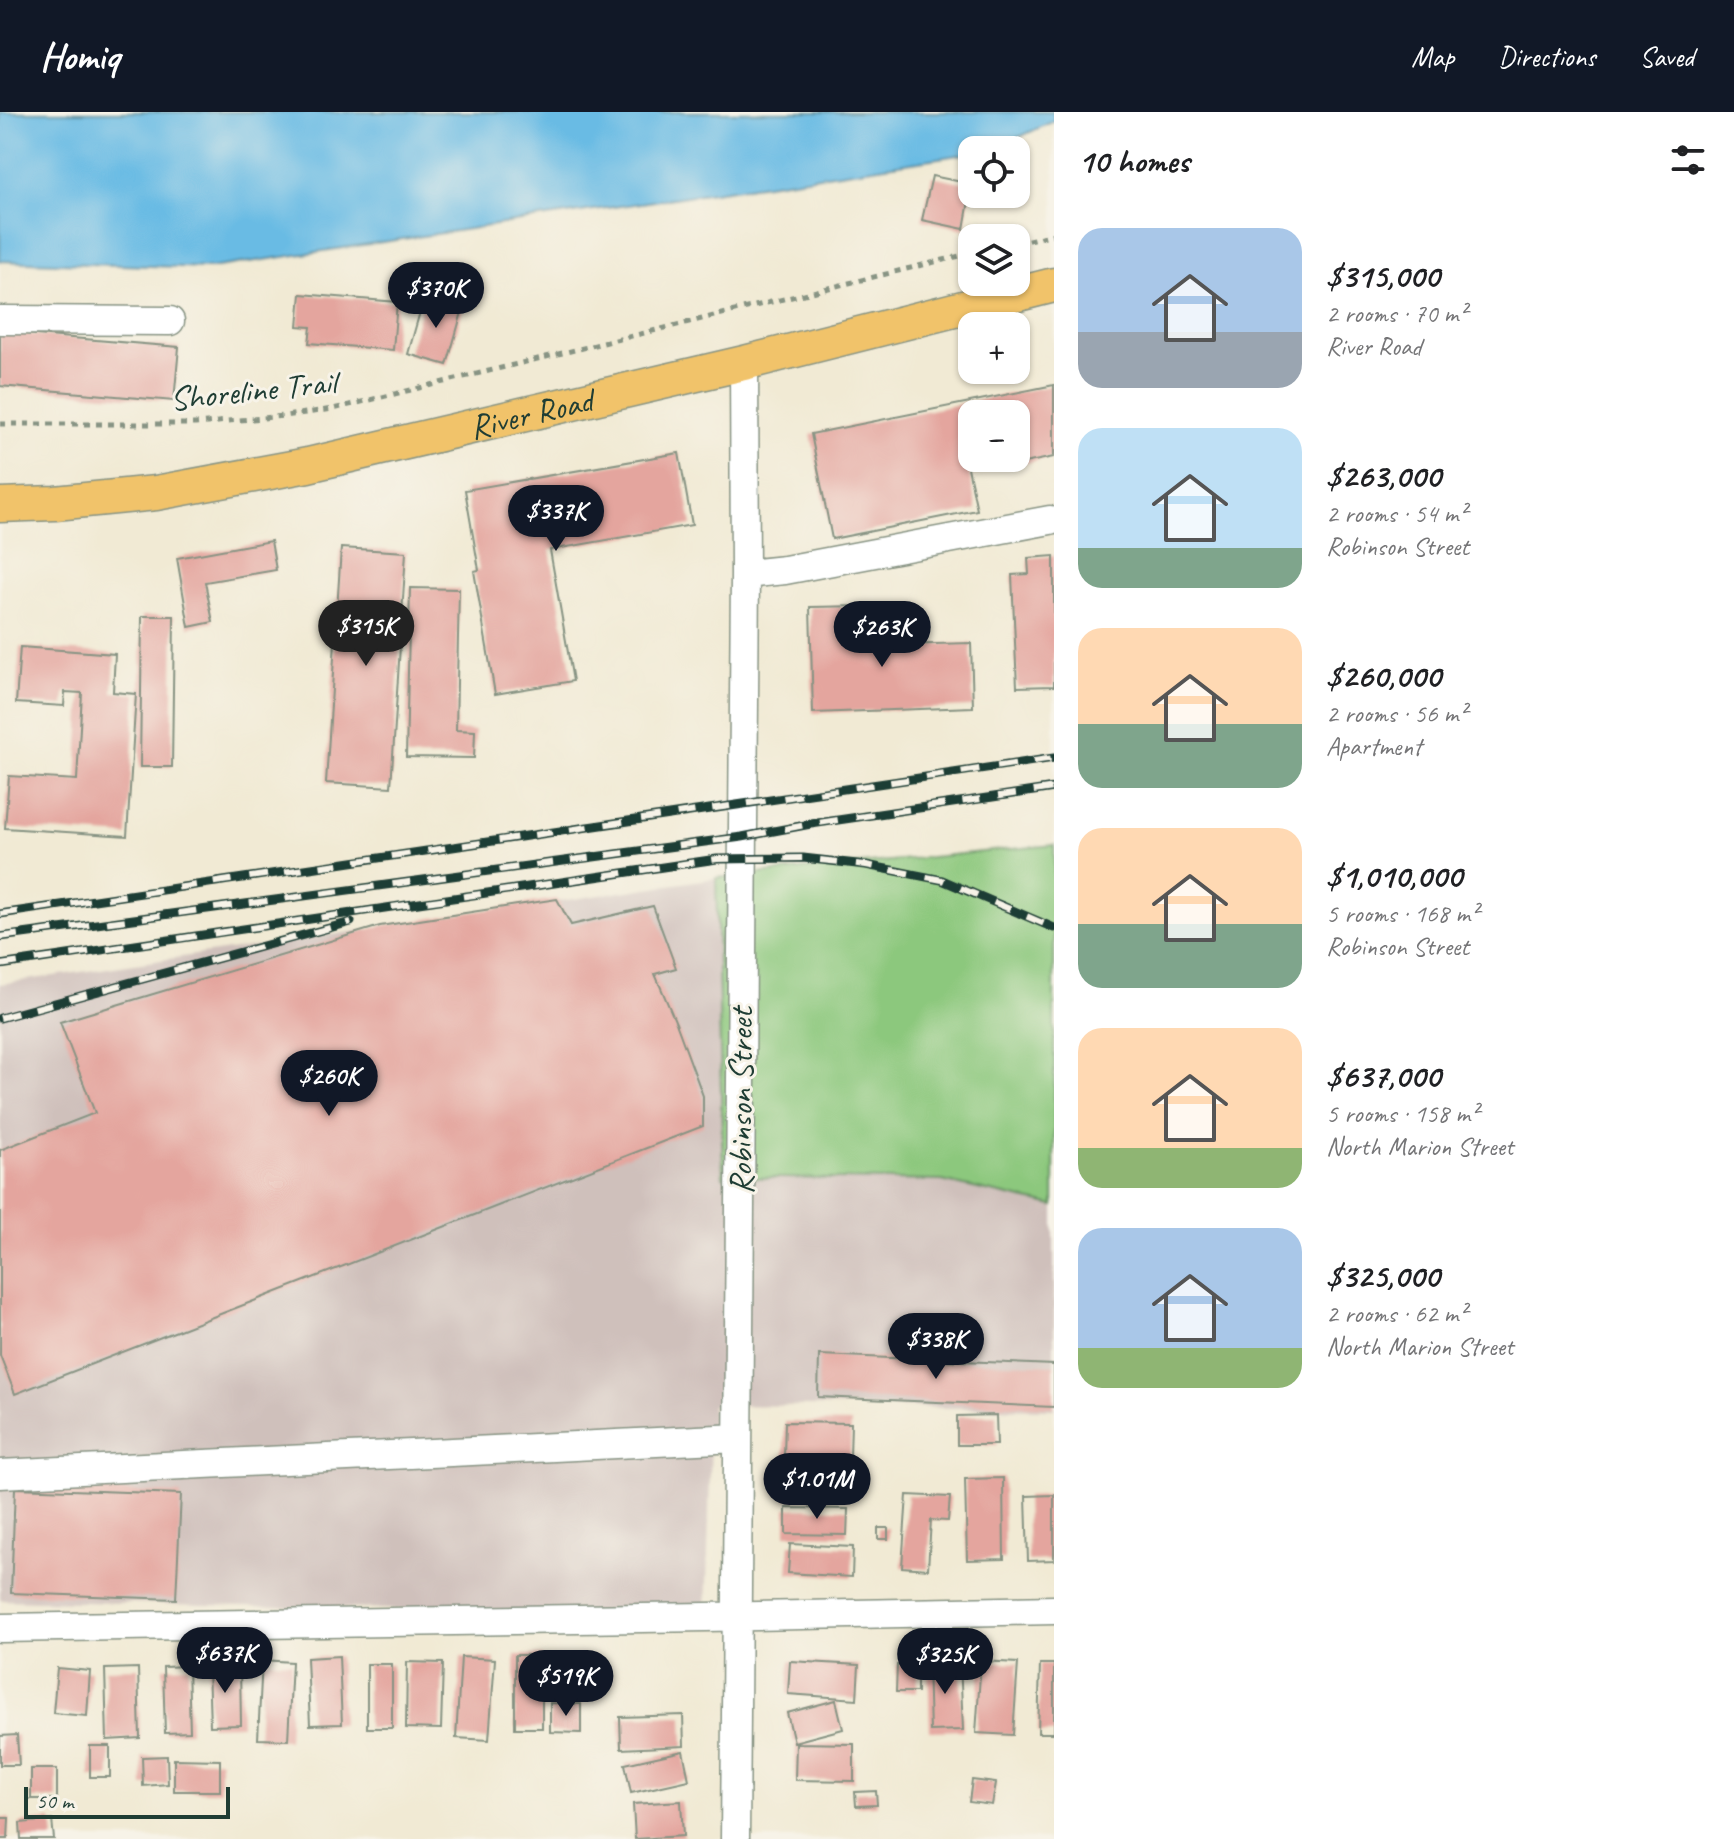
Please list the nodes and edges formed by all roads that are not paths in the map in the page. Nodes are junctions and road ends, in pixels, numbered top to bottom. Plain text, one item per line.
1 (1054, 285) edge
2 (0, 320) edge
3 (170, 321) dead end
4 (744, 363) junction
5 (0, 505) edge
6 (1050, 520) dead end
7 (745, 574) junction
8 (738, 1438) junction
9 (0, 1474) edge
10 (1054, 1610) edge
11 (736, 1617) junction
12 (0, 1628) edge
13 (735, 1839) edge

1 - 4 main road, River Road
2 - 3 street
4 - 5 main road, River Road
4 - 7 street, Robinson Street
6 - 7 street
7 - 8 street, Robinson Street
8 - 9 street
8 - 11 street, Robinson Street
10 - 11 street
11 - 12 street
11 - 13 street, Robinson Street

